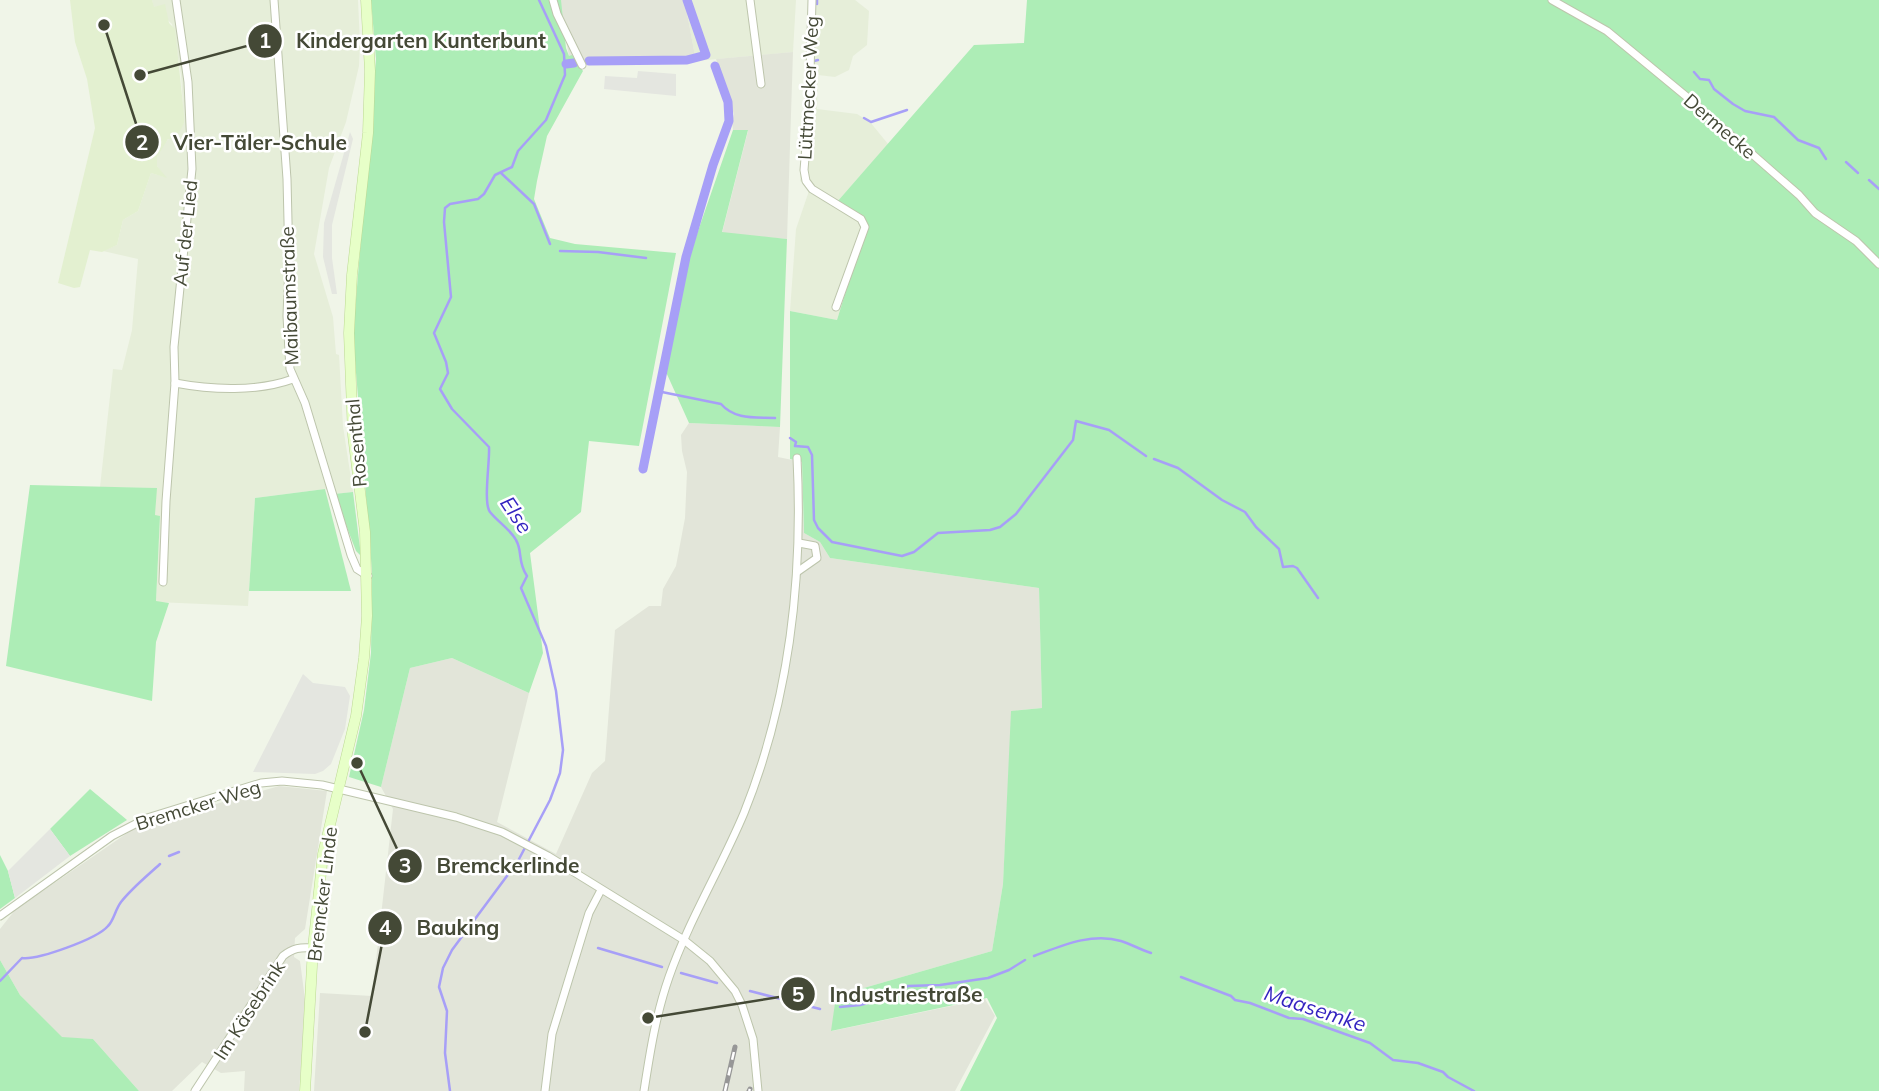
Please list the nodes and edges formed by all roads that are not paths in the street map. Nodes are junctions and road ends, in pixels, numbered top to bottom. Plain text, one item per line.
1 (176, 0) edge
2 (274, 0) edge
3 (366, 0) edge
4 (553, 0) edge
5 (750, 0) edge
6 (812, 0) edge
7 (1552, 0) edge
8 (582, 65) dead end
9 (761, 84) dead end
10 (1879, 264) edge
11 (836, 307) dead end
12 (293, 379) junction
13 (175, 383) junction
14 (797, 458) dead end
15 (799, 543) junction
16 (797, 572) junction
17 (368, 576) junction
18 (163, 582) dead end
19 (339, 790) junction
20 (601, 890) junction
21 (0, 916) edge
22 (684, 940) junction
23 (313, 948) junction
24 (195, 1091) edge
25 (305, 1091) edge
26 (545, 1091) edge
27 (644, 1091) edge
28 (758, 1091) edge

1 - 13 street, Auf der Lied
2 - 12 street, Maibaumstraße
3 - 17 main road, Rosenthal
4 - 8 street
5 - 9 street
6 - 11 street, Lüttmecker Weg
7 - 10 street, Dermecke
12 - 13 street
12 - 17 street, Maibaumstraße
13 - 18 street, Auf der Lied
14 - 15 street
15 - 16 street
15 - 16 street
16 - 22 street
17 - 19 main road, Bremcker Linde
19 - 20 street, Bremcker Weg
19 - 21 street, Bremcker Weg
19 - 23 main road, Bremcker Linde
20 - 22 street, Bremcker Weg
20 - 26 street
22 - 27 street
22 - 28 street, Bremcker Weg
23 - 24 street, Im Käsebrink
23 - 25 main road, Bremcker Linde

